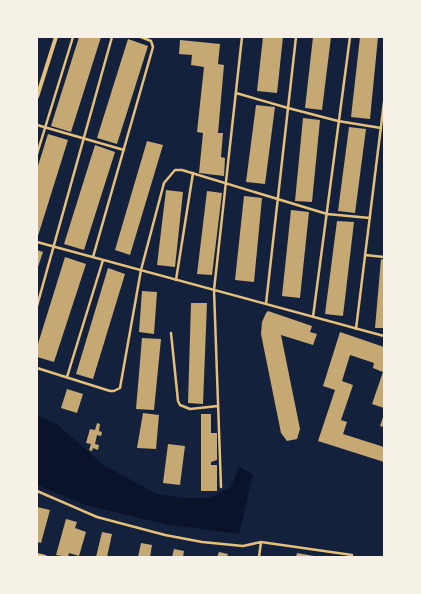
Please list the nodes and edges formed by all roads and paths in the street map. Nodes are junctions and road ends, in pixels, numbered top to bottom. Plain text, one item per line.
1 (56, 37) edge
2 (73, 37) edge
3 (112, 37) edge
4 (141, 37) edge
5 (242, 37) edge
6 (296, 37) edge
7 (350, 37) edge
8 (236, 93) junction
9 (37, 97) edge
10 (384, 102) edge
11 (288, 108) junction
12 (338, 121) junction
13 (37, 125) edge
14 (45, 128) junction
15 (380, 128) junction
16 (84, 138) junction
17 (124, 150) junction
18 (378, 152) junction
19 (384, 152) edge
20 (37, 154) edge
21 (193, 173) junction
22 (226, 184) junction
23 (278, 198) junction
24 (327, 214) junction
25 (370, 218) junction
26 (37, 242) edge
27 (54, 247) junction
28 (366, 255) junction
29 (93, 257) junction
30 (384, 257) edge
31 (103, 260) junction
32 (141, 270) junction
33 (176, 280) junction
34 (214, 290) junction
35 (266, 304) junction
36 (37, 306) edge
37 (313, 317) junction
38 (356, 329) junction
39 (171, 333) dead end
40 (384, 336) edge
41 (37, 368) edge
42 (67, 377) junction
43 (218, 406) junction
44 (221, 487) dead end
45 (37, 492) edge
46 (261, 542) junction
47 (37, 554) edge
48 (352, 555) dead end
49 (45, 557) edge
50 (259, 557) edge

1 - 9 street
2 - 14 lane
3 - 16 lane
4 - 17 lane
5 - 8 lane
6 - 11 lane
7 - 12 lane
8 - 11 lane
8 - 22 lane
10 - 15 lane
11 - 12 lane
11 - 23 lane
12 - 15 lane
12 - 24 lane
13 - 14 lane
14 - 16 lane
14 - 20 lane
15 - 18 lane
16 - 17 lane
16 - 27 lane
17 - 29 lane
18 - 19 lane
18 - 25 lane
21 - 22 lane
21 - 32 lane
21 - 33 lane
22 - 23 lane
22 - 34 lane
23 - 24 lane
23 - 35 lane
24 - 25 lane
24 - 37 lane
25 - 28 lane
26 - 27 lane
27 - 29 lane
27 - 36 lane
28 - 30 lane
28 - 38 lane
29 - 31 lane
31 - 32 lane
31 - 42 lane
32 - 33 lane
32 - 42 lane
33 - 34 lane
34 - 35 lane
34 - 43 lane
35 - 37 lane
37 - 38 lane
38 - 40 lane
39 - 43 lane
41 - 42 lane
43 - 44 lane
45 - 46 lane
46 - 48 lane
46 - 50 lane
47 - 49 street

